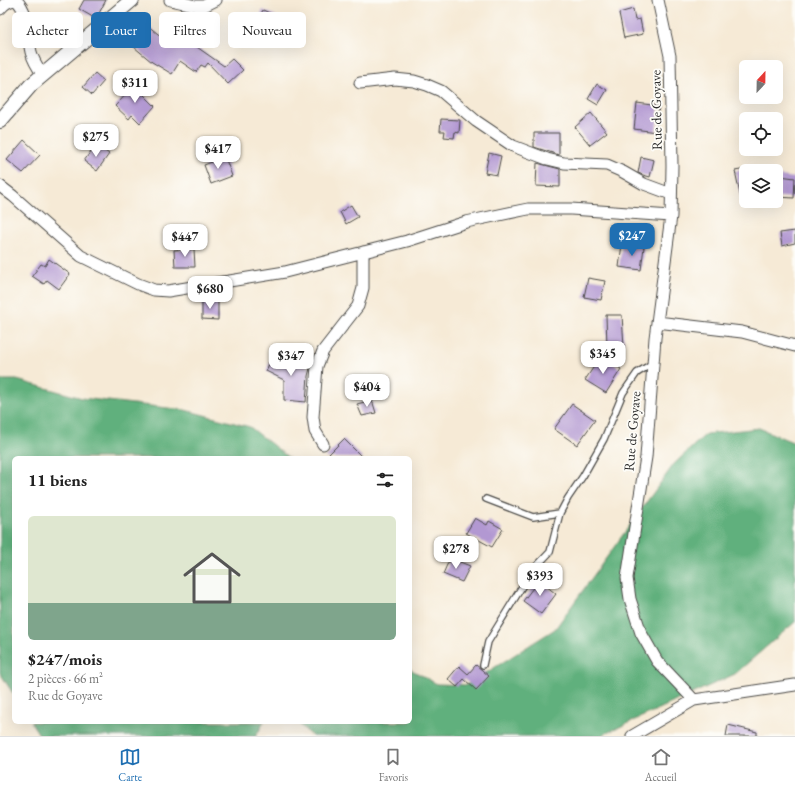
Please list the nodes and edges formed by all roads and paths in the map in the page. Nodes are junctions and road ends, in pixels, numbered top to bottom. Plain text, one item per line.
1 (132, 0) edge
2 (170, 0) edge
3 (216, 0) edge
4 (658, 0) edge
5 (0, 9) edge
6 (43, 75) junction
7 (360, 83) dead end
8 (0, 121) edge
9 (0, 186) edge
10 (672, 194) junction
11 (671, 216) junction
12 (362, 252) junction
13 (657, 322) junction
14 (795, 346) edge
15 (653, 363) junction
16 (322, 444) dead end
17 (486, 499) dead end
18 (560, 513) junction
19 (484, 665) dead end
20 (795, 685) edge
21 (694, 700) junction
22 (632, 736) edge

1 - 6 street
2 - 3 street
4 - 10 street, Rue de Goyave
5 - 6 street
6 - 8 street
7 - 10 street
9 - 12 street
10 - 11 street, Rue de Goyave
11 - 12 street
11 - 13 street, Rue de Goyave
12 - 16 street
13 - 14 street
13 - 15 street, Rue de Goyave
15 - 18 lane
15 - 21 street, Rue de Goyave
17 - 18 lane
18 - 19 lane
20 - 21 street
21 - 22 street

